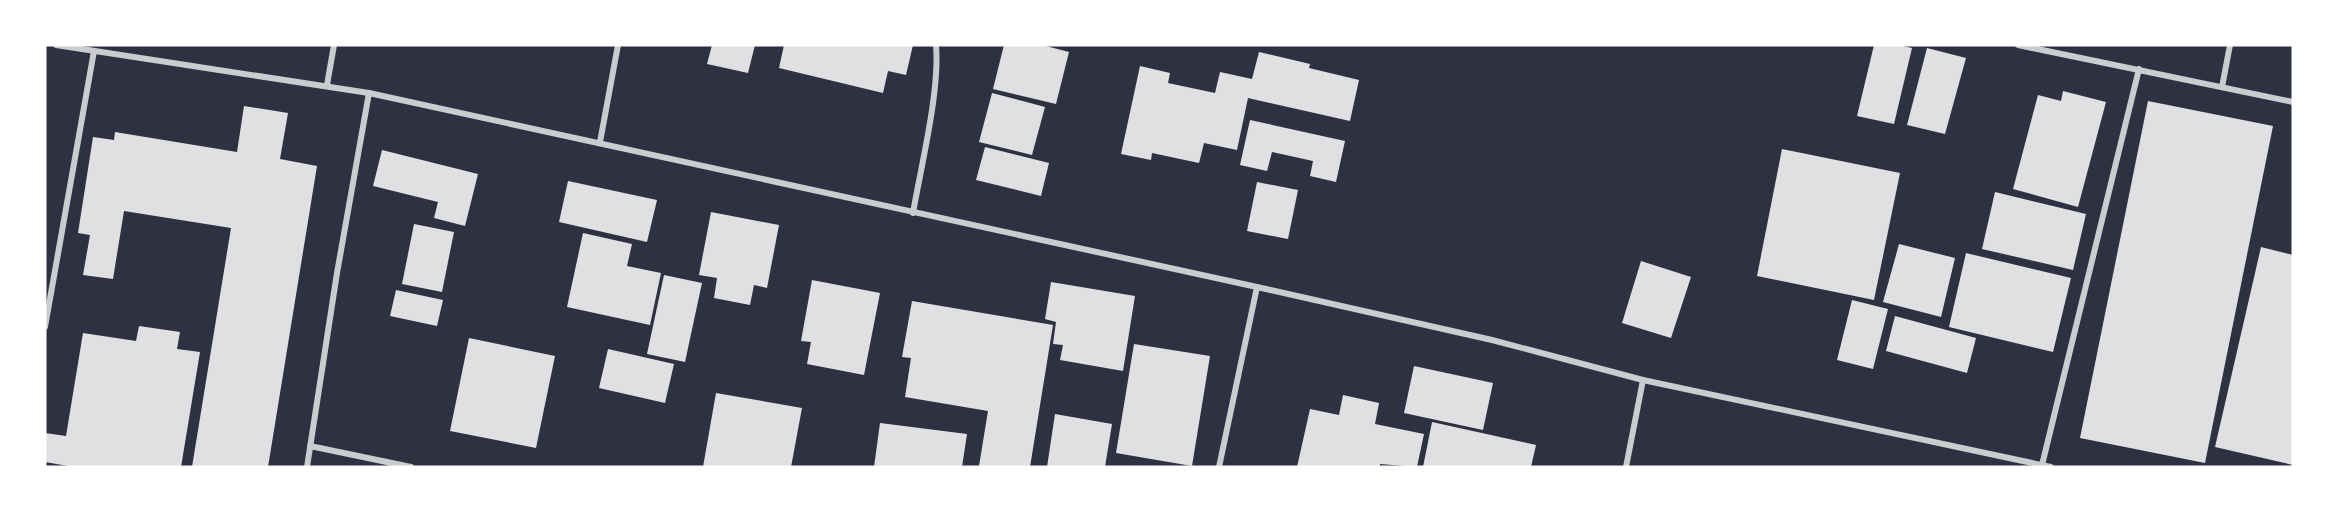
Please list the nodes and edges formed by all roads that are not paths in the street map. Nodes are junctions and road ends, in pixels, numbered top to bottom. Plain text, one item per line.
1 (56, 45) edge
2 (334, 45) edge
3 (618, 45) edge
4 (936, 45) edge
5 (2018, 45) edge
6 (2230, 45) edge
7 (94, 51) junction
8 (2139, 69) junction
9 (327, 85) junction
10 (2222, 87) junction
11 (369, 93) junction
12 (2293, 102) edge
13 (600, 142) junction
14 (913, 213) junction
15 (1257, 287) junction
16 (45, 327) edge
17 (1643, 380) junction
18 (310, 446) junction
19 (2042, 465) junction
20 (307, 467) edge
21 (411, 467) edge
22 (1219, 467) edge
23 (1626, 467) edge
24 (2050, 467) edge

1 - 7 street
2 - 9 street
3 - 13 street
4 - 14 street
5 - 8 street
6 - 10 street
7 - 9 street
7 - 16 street
8 - 10 street
8 - 19 street
9 - 11 street
10 - 12 street
11 - 13 street
11 - 18 street
13 - 14 street
14 - 15 street
15 - 17 street
15 - 22 street
17 - 19 street
17 - 23 street
18 - 20 street
18 - 21 street
19 - 24 street

